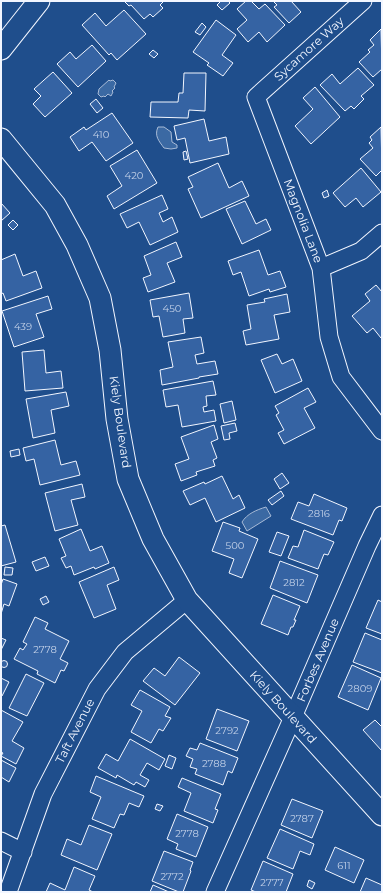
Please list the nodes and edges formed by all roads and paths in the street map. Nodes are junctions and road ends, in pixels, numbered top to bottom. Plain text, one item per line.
1 (39, 1) edge
2 (363, 1) edge
3 (1, 49) edge
4 (256, 97) joint
5 (1, 139) edge
6 (382, 233) edge
7 (321, 268) junction
8 (382, 431) edge
9 (382, 515) edge
10 (187, 600) junction
11 (293, 717) junction
12 (382, 816) edge
13 (1, 841) edge
14 (23, 852) junction
15 (8, 892) edge
16 (215, 892) edge

1 - 3 main road
2 - 4 street, Sycamore Way
4 - 7 street, Magnolia Lane
5 - 10 main road, Kiely Boulevard
6 - 7 street
7 - 8 street, Magnolia Lane
9 - 11 street, Forbes Avenue
10 - 11 main road, Kiely Boulevard
10 - 14 street, Taft Avenue
11 - 12 main road, Kiely Boulevard
11 - 16 street, Forbes Avenue
13 - 14 street
14 - 15 street, Taft Avenue

